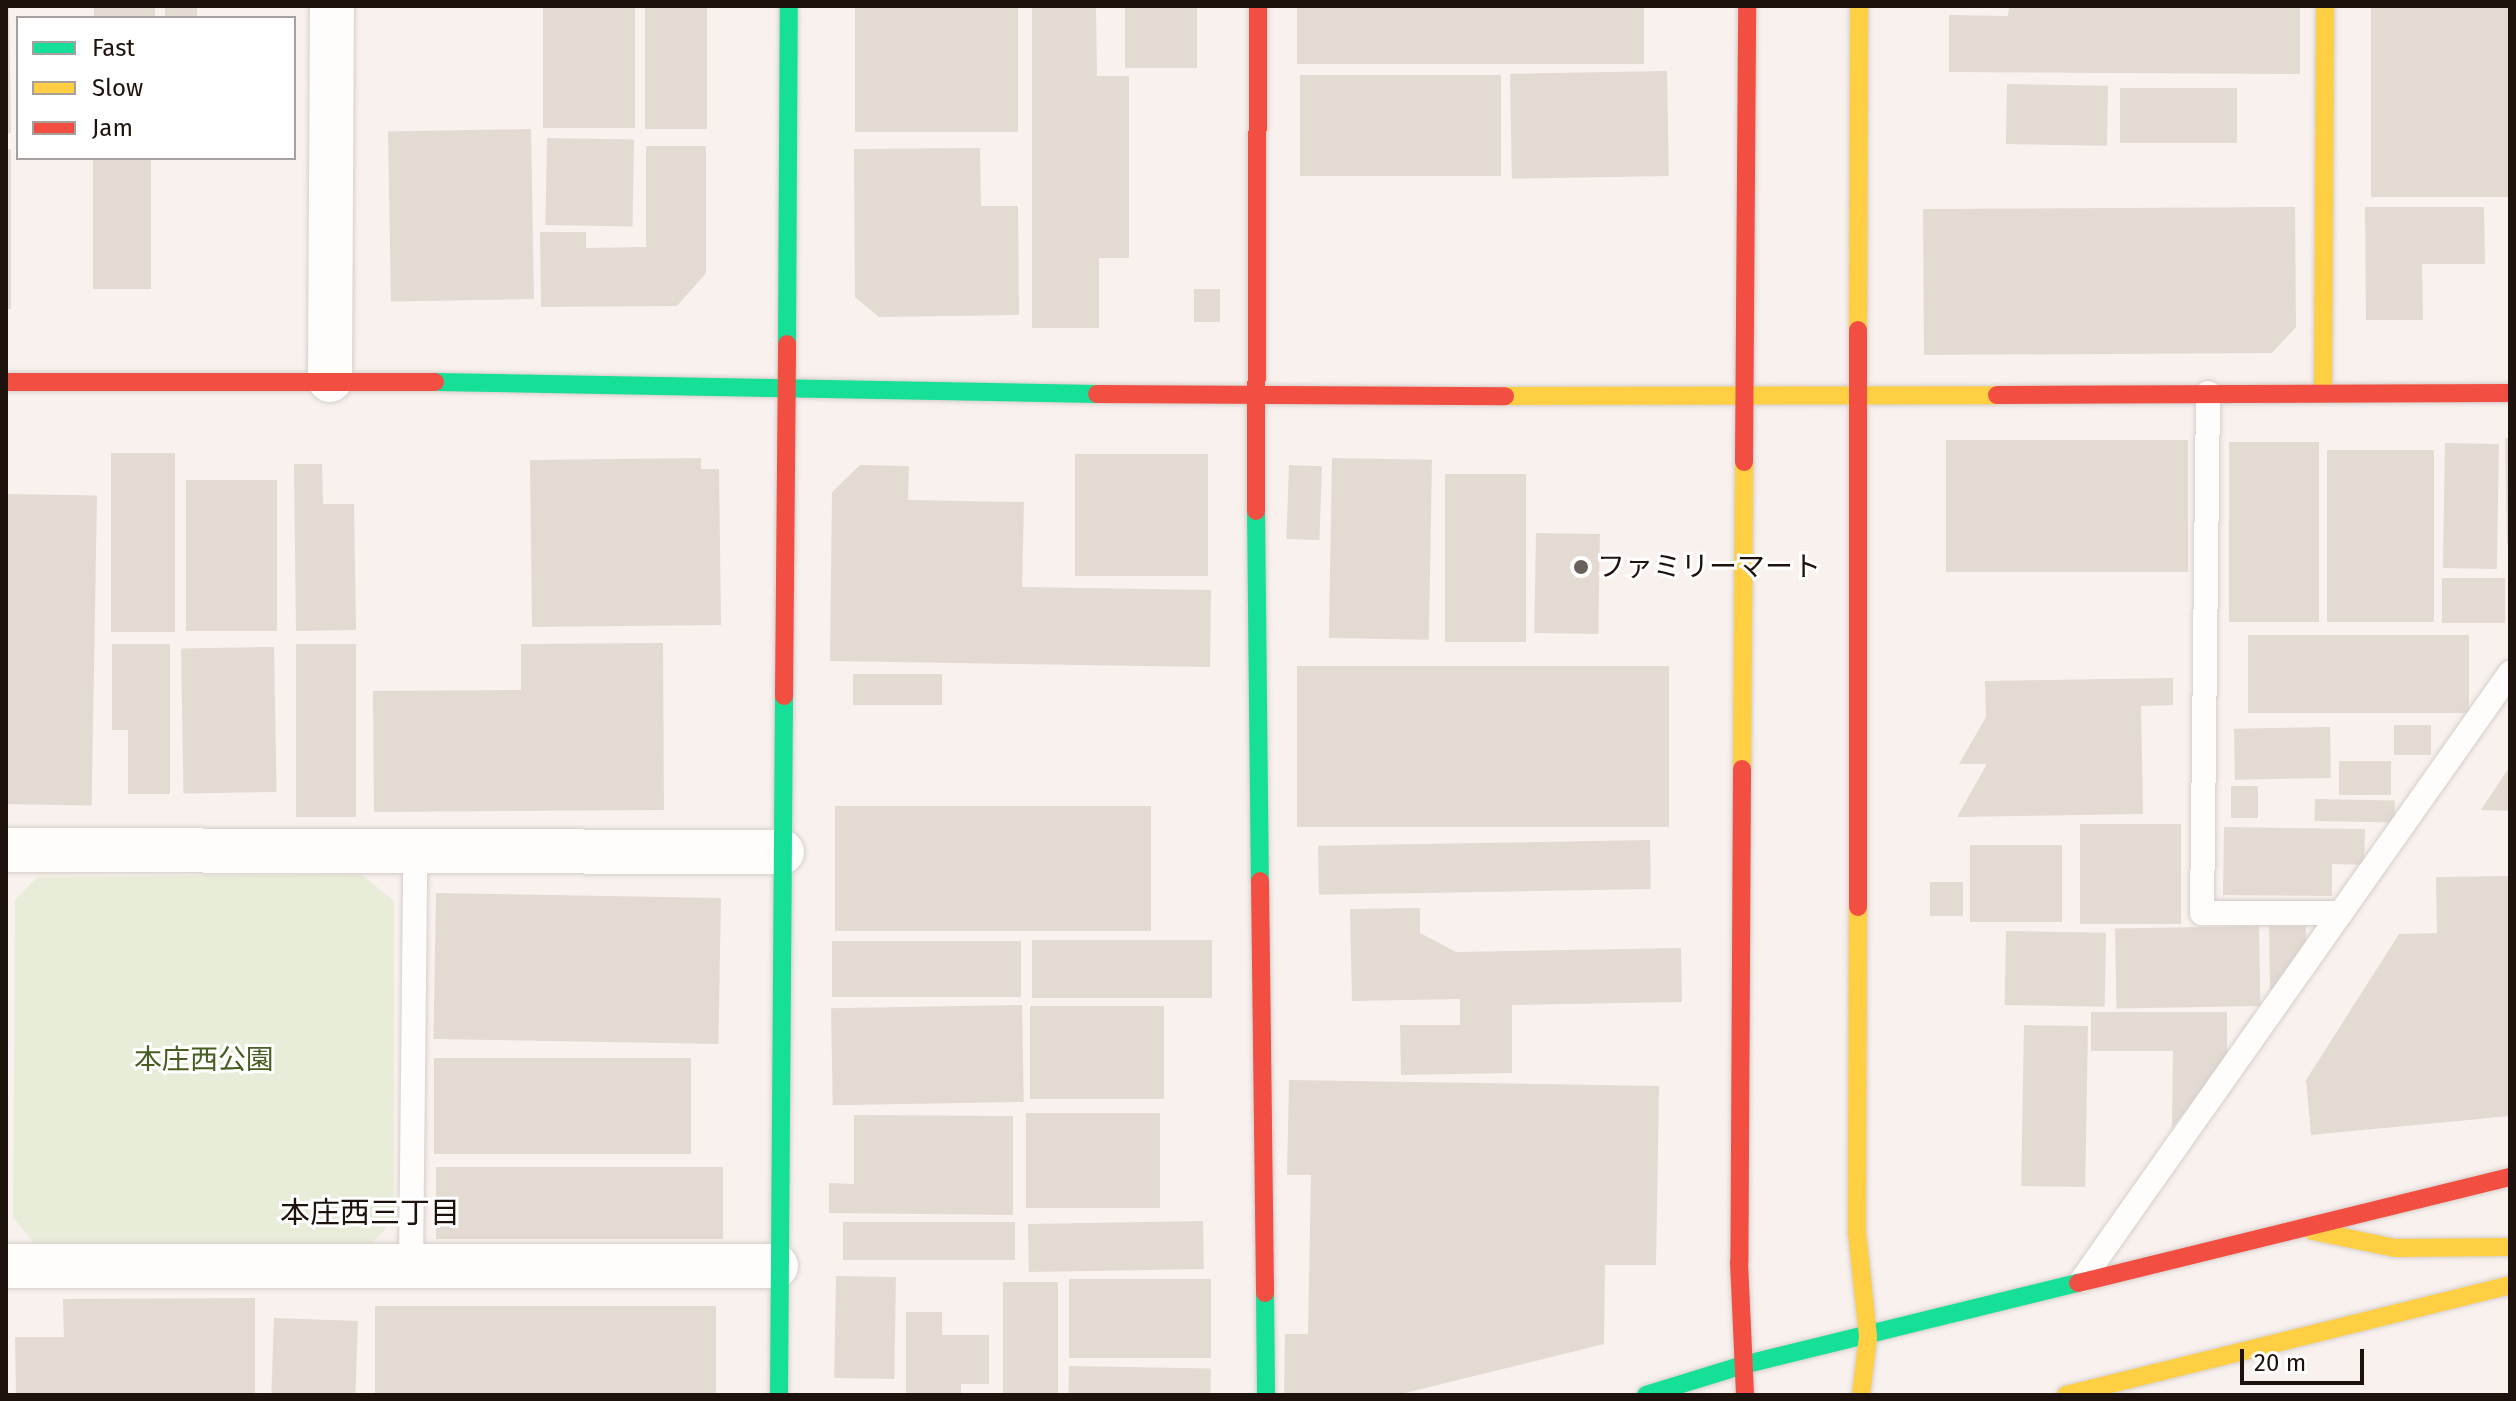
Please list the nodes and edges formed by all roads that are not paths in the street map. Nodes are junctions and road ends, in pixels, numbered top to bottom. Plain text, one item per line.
1 (332, 6) edge
2 (789, 6) edge
3 (1258, 6) edge
4 (1747, 6) edge
5 (1859, 6) edge
6 (2325, 6) edge
7 (330, 380) junction
8 (6, 382) edge
9 (787, 386) junction
10 (1856, 392) junction
11 (1744, 393) junction
12 (2208, 393) junction
13 (2510, 393) edge
14 (2323, 394) junction
15 (1255, 397) junction
16 (2510, 673) edge
17 (6, 850) edge
18 (415, 851) junction
19 (782, 852) junction
20 (2341, 913) junction
21 (2510, 1177) edge
22 (2302, 1229) junction
23 (2510, 1247) edge
24 (6, 1266) edge
25 (411, 1266) junction
26 (776, 1266) junction
27 (2080, 1282) junction
28 (2510, 1285) edge
29 (1868, 1337) junction
30 (1747, 1364) junction
31 (779, 1395) edge
32 (1266, 1395) edge
33 (1646, 1395) edge
34 (1745, 1395) edge
35 (1861, 1395) edge
36 (2066, 1395) edge

1 - 7 street
2 - 9 street
3 - 15 street
4 - 11 street
5 - 10 street
6 - 14 street
7 - 8 street
7 - 9 street
9 - 15 street
9 - 19 street
10 - 11 street
10 - 12 street
10 - 29 street
11 - 15 street
11 - 30 street
12 - 14 street
12 - 20 lane
13 - 14 street
15 - 32 street
16 - 20 lane
17 - 18 street
18 - 19 street
18 - 25 lane
19 - 26 street
20 - 27 lane
21 - 22 street
22 - 23 street
22 - 27 street
24 - 25 street
25 - 26 street
26 - 31 street
27 - 29 street
28 - 36 street
29 - 30 street
29 - 35 street
30 - 33 street
30 - 34 street

